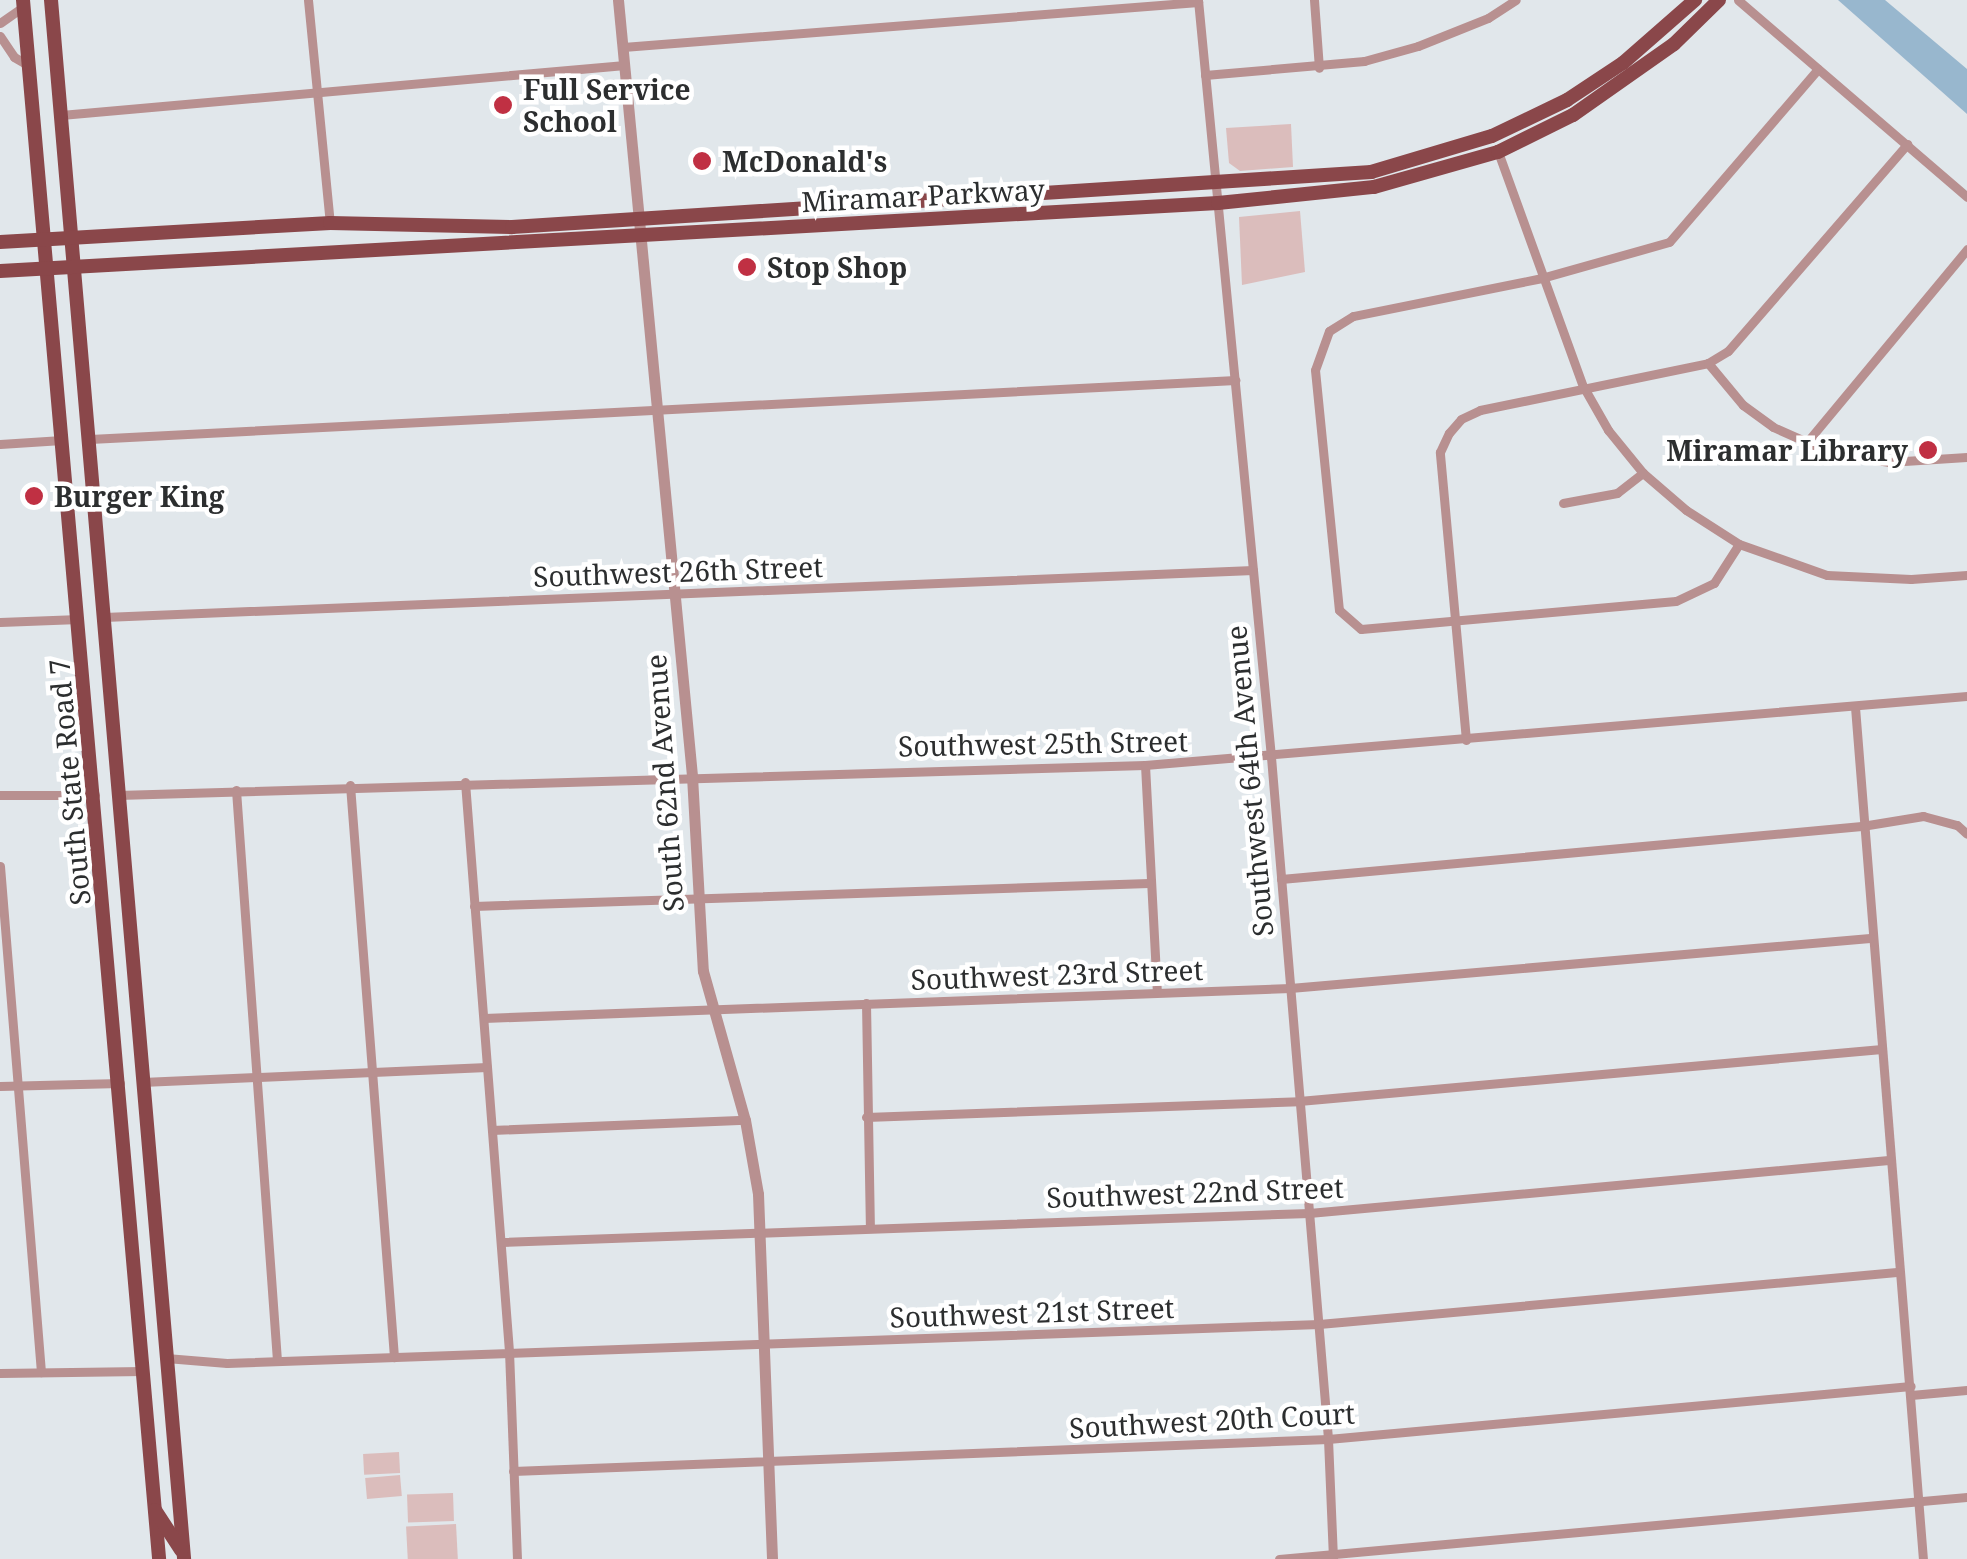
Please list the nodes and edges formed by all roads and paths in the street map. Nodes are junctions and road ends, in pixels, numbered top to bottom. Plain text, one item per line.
1 (50, 0) edge
2 (308, 0) edge
3 (618, 0) edge
4 (1314, 0) edge
5 (1516, 0) edge
6 (1696, 0) edge
7 (1719, 0) edge
8 (1738, 0) edge
9 (1198, 1) edge
10 (24, 3) edge
11 (0, 23) edge
12 (0, 36) edge
13 (623, 47) junction
14 (0, 50) edge
15 (0, 59) edge
16 (22, 62) junction
17 (625, 65) junction
18 (1319, 68) junction
19 (1818, 69) junction
20 (1205, 76) junction
21 (316, 94) junction
22 (61, 115) junction
23 (1492, 136) junction
24 (1907, 144) junction
25 (1498, 152) junction
26 (1216, 185) junction
27 (1014, 197) junction
28 (1967, 197) edge
29 (1218, 203) junction
30 (950, 218) junction
31 (639, 220) junction
32 (330, 224) junction
33 (72, 238) junction
34 (640, 238) junction
35 (44, 240) junction
36 (0, 242) edge
37 (1967, 249) edge
38 (75, 266) junction
39 (46, 268) junction
40 (0, 271) edge
41 (1542, 278) junction
42 (1708, 363) junction
43 (1234, 380) junction
44 (1583, 386) junction
45 (660, 410) junction
46 (90, 439) junction
47 (62, 440) junction
48 (1807, 442) junction
49 (0, 444) edge
50 (1967, 456) edge
51 (1643, 473) junction
52 (1563, 503) dead end
53 (1739, 544) junction
54 (1253, 570) junction
55 (1967, 575) edge
56 (675, 594) junction
57 (104, 617) junction
58 (79, 619) junction
59 (0, 622) edge
60 (1456, 623) junction
61 (1967, 696) edge
62 (1855, 707) junction
63 (1466, 740) junction
64 (1271, 757) junction
65 (92, 762) junction
66 (1144, 765) junction
67 (692, 776) junction
68 (465, 782) junction
69 (350, 785) junction
70 (236, 790) junction
71 (0, 795) edge
72 (96, 795) junction
73 (118, 795) junction
74 (1862, 826) junction
75 (121, 828) junction
76 (1967, 834) edge
77 (0, 866) edge
78 (1280, 879) junction
79 (1149, 883) junction
80 (697, 900) junction
81 (474, 906) junction
82 (1870, 938) junction
83 (1290, 988) junction
84 (1156, 992) junction
85 (866, 1003) junction
86 (712, 1009) junction
87 (484, 1018) junction
88 (1882, 1049) junction
89 (487, 1067) junction
90 (375, 1074) junction
91 (257, 1076) junction
92 (142, 1082) junction
93 (120, 1083) junction
94 (0, 1086) edge
95 (16, 1086) junction
96 (1299, 1101) junction
97 (866, 1117) junction
98 (744, 1120) junction
99 (492, 1130) junction
100 (1890, 1160) junction
101 (1309, 1213) junction
102 (870, 1226) junction
103 (760, 1232) junction
104 (500, 1242) junction
105 (1897, 1272) junction
106 (1319, 1324) junction
107 (140, 1328) junction
108 (762, 1345) junction
109 (508, 1351) junction
110 (394, 1357) junction
111 (166, 1358) junction
112 (278, 1361) junction
113 (144, 1371) junction
114 (41, 1372) junction
115 (0, 1373) edge
116 (1967, 1390) edge
117 (1911, 1391) junction
118 (170, 1402) junction
119 (1328, 1439) junction
120 (768, 1462) junction
121 (513, 1471) junction
122 (1967, 1497) edge
123 (1918, 1502) junction
124 (155, 1510) junction
125 (184, 1557) edge
126 (1333, 1558) edge
127 (159, 1559) edge
128 (517, 1559) edge
129 (772, 1559) edge
130 (1279, 1559) edge
131 (1923, 1559) edge

1 - 22 main road, South State Road 7
2 - 21 street
3 - 13 street, South 62nd Avenue
4 - 18 street
5 - 18 street
6 - 23 main road, Miramar Parkway
7 - 25 main road, Miramar Parkway
8 - 19 street
9 - 13 street
9 - 20 street, Southwest 64th Avenue
10 - 11 street
10 - 16 main road, South State Road 7
12 - 14 street
12 - 16 street
13 - 17 street, South 62nd Avenue
15 - 16 street
16 - 35 main road, South State Road 7
17 - 21 street
17 - 31 street, South 62nd Avenue
18 - 20 street
19 - 24 street
19 - 41 street
20 - 26 street, Southwest 64th Avenue
21 - 22 street
21 - 32 street
22 - 33 main road, South State Road 7
23 - 25 street
23 - 26 main road, Miramar Parkway
24 - 28 street
24 - 42 street
25 - 29 main road, Miramar Parkway
25 - 41 street
26 - 27 main road, Miramar Parkway
26 - 29 street, Southwest 64th Avenue
27 - 30 main road
27 - 31 main road, Miramar Parkway
29 - 30 main road, Miramar Parkway
29 - 43 street, Southwest 64th Avenue
30 - 34 main road, Miramar Parkway
31 - 32 main road, Miramar Parkway
31 - 34 street, South 62nd Avenue
32 - 33 main road, Miramar Parkway
33 - 35 main road, Miramar Parkway
33 - 38 main road, South State Road 7
34 - 38 main road, Miramar Parkway
34 - 45 street, South 62nd Avenue
35 - 36 main road, Miramar Parkway
35 - 39 main road, South State Road 7
37 - 48 street
38 - 39 main road, Miramar Parkway
38 - 46 main road, South State Road 7
39 - 40 main road, Miramar Parkway
39 - 47 main road, South State Road 7
41 - 44 street
41 - 60 street
42 - 44 street
42 - 48 street
43 - 45 street
43 - 54 street, Southwest 64th Avenue
44 - 51 street
44 - 60 street
45 - 46 street
45 - 56 street, South 62nd Avenue
46 - 57 main road, South State Road 7
47 - 49 street
47 - 58 main road, South State Road 7
48 - 50 street
51 - 52 street
51 - 53 street
53 - 55 street
53 - 60 street
54 - 56 street, Southwest 26th Street
54 - 64 street, Southwest 64th Avenue
56 - 57 street, Southwest 26th Street
56 - 67 street, South 62nd Avenue
57 - 73 main road, South State Road 7
58 - 59 street
58 - 65 main road, South State Road 7
60 - 63 street
61 - 62 street, Southwest 25th Street
62 - 63 street, Southwest 25th Street
62 - 74 street
63 - 64 street, Southwest 25th Street
64 - 66 street, Southwest 25th Street
64 - 78 street, Southwest 64th Avenue
65 - 72 main road, South State Road 7
65 - 73 main road
66 - 67 street, Southwest 25th Street
66 - 79 street
67 - 68 street, Southwest 25th Street
67 - 80 street, South 62nd Avenue
68 - 69 street, Southwest 25th Street
68 - 81 street
69 - 70 street, Southwest 25th Street
69 - 90 street
70 - 73 street, Southwest 25th Street
70 - 91 street
71 - 72 street
72 - 75 main road
72 - 93 main road, South State Road 7
73 - 75 main road, South State Road 7
74 - 76 street
74 - 78 street
74 - 82 street
75 - 92 main road, South State Road 7
77 - 95 street
78 - 83 street, Southwest 64th Avenue
79 - 80 street
79 - 84 street
80 - 81 street
80 - 86 street, South 62nd Avenue
81 - 87 street
82 - 83 street, Southwest 23rd Street
82 - 88 street
83 - 84 street, Southwest 23rd Street
83 - 96 street, Southwest 64th Avenue
84 - 85 street, Southwest 23rd Street
85 - 86 street, Southwest 23rd Street
85 - 97 street
86 - 87 street, Southwest 23rd Street
86 - 98 street, South 62nd Avenue
87 - 89 street
88 - 96 street
88 - 100 street
89 - 90 street
89 - 99 street
90 - 91 street
90 - 110 street
91 - 92 street
91 - 112 street
92 - 111 main road, South State Road 7
93 - 95 street
93 - 107 main road, South State Road 7
94 - 95 street
95 - 114 street
96 - 97 street
96 - 101 street, Southwest 64th Avenue
97 - 102 street
98 - 99 street
98 - 103 street, South 62nd Avenue
99 - 104 street
100 - 101 street, Southwest 22nd Street
100 - 105 street
101 - 102 street, Southwest 22nd Street
101 - 106 street, Southwest 64th Avenue
102 - 103 street, Southwest 22nd Street
103 - 104 street, Southwest 22nd Street
103 - 108 street, South 62nd Avenue
104 - 109 street
105 - 106 street, Southwest 21st Street
105 - 117 street
106 - 108 street, Southwest 21st Street
106 - 119 street, Southwest 64th Avenue
107 - 111 main road
107 - 113 main road, South State Road 7
108 - 109 street, Southwest 21st Street
108 - 120 street, South 62nd Avenue
109 - 110 street, Southwest 21st Street
109 - 121 street
110 - 112 street, Southwest 21st Street
111 - 112 street, Southwest 21st Street
111 - 118 main road, South State Road 7
113 - 114 street
113 - 118 main road
113 - 124 main road, South State Road 7
114 - 115 street
116 - 117 street, Southwest 20th Court
117 - 119 street, Southwest 20th Court
117 - 123 street
118 - 125 main road, South State Road 7
119 - 120 street, Southwest 20th Court
119 - 126 street, Southwest 64th Avenue
120 - 121 street, Southwest 20th Court
120 - 129 street, South 62nd Avenue
121 - 128 street
122 - 123 street
123 - 126 street
123 - 131 street
124 - 125 main road
124 - 127 main road, South State Road 7
126 - 130 street

